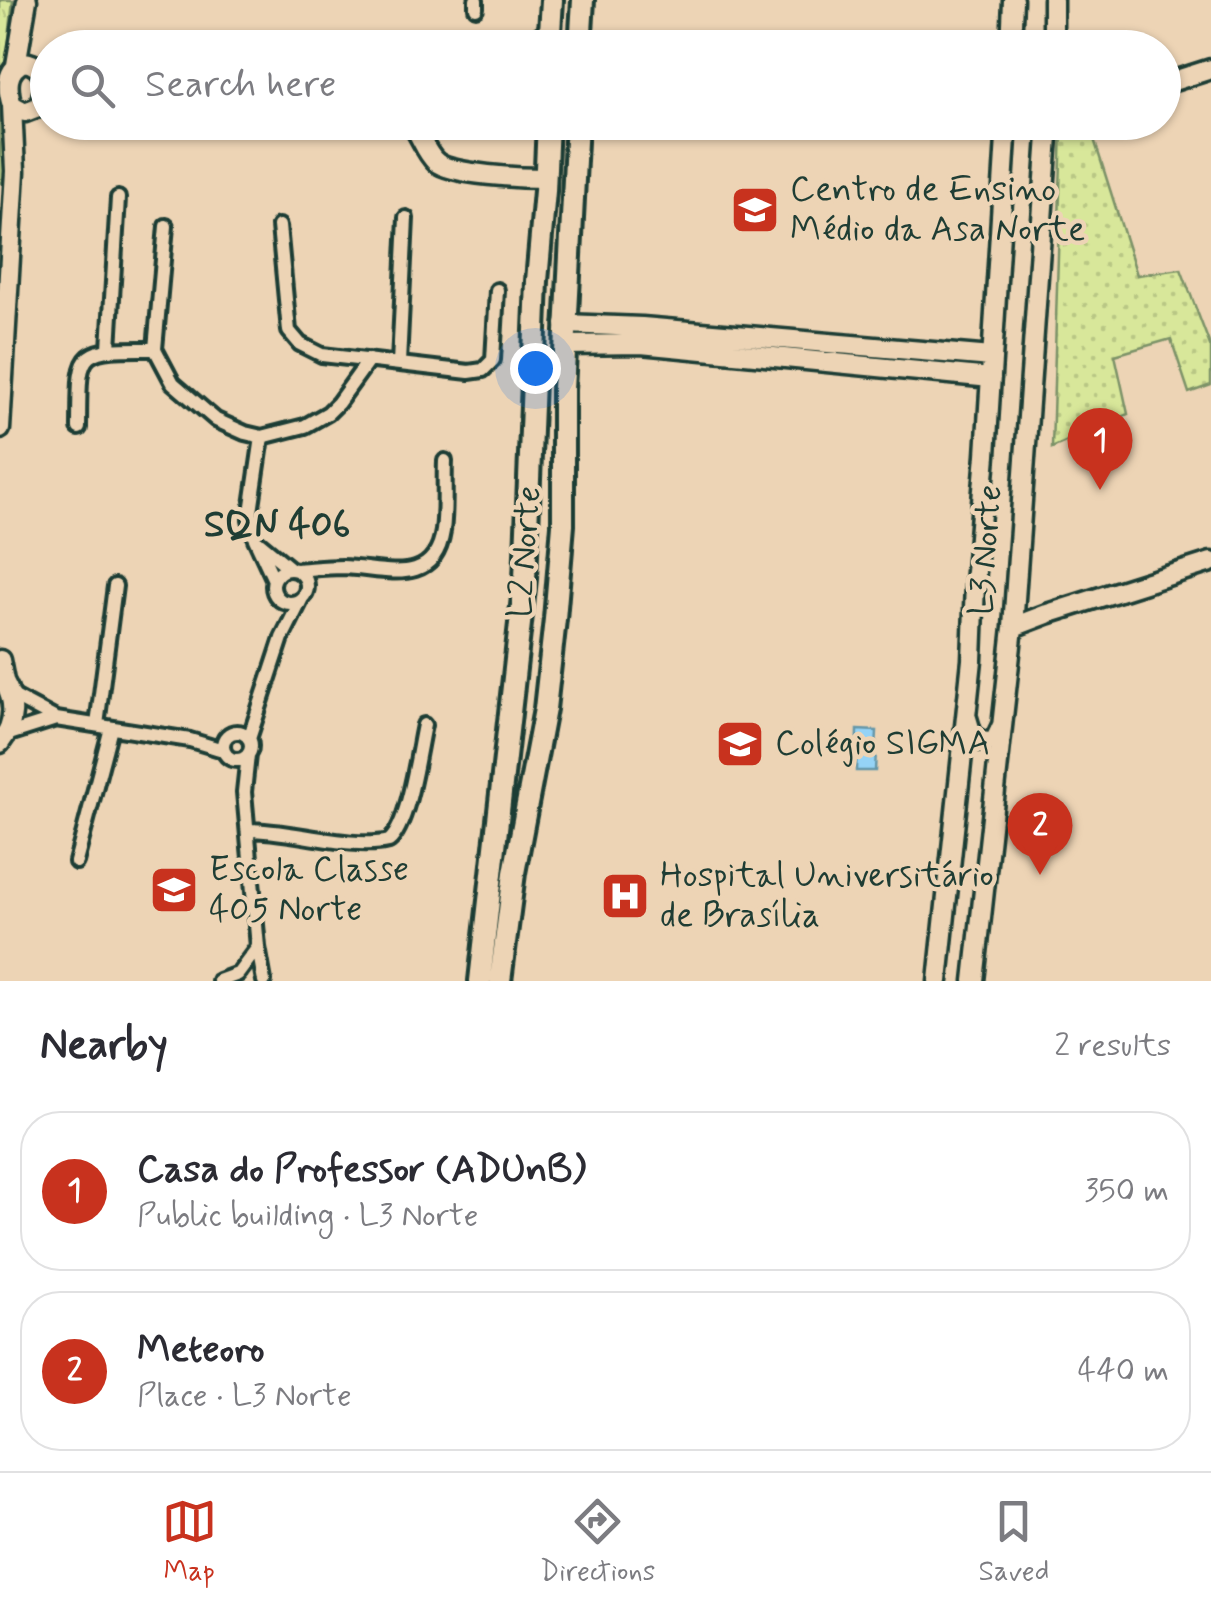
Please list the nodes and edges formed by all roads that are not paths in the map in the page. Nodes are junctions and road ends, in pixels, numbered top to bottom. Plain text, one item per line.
1 (552, 0) edge
2 (582, 0) edge
3 (1013, 0) edge
4 (1054, 0) edge
5 (26, 6) edge
6 (550, 30) edge
7 (581, 30) edge
8 (1012, 30) edge
9 (1053, 30) edge
10 (30, 38) edge
11 (1211, 69) edge
12 (30, 71) edge
13 (1181, 79) edge
14 (12, 106) junction
15 (30, 110) edge
16 (30, 130) edge
17 (422, 140) edge
18 (547, 140) edge
19 (576, 140) edge
20 (1006, 140) edge
21 (1049, 140) edge
22 (15, 170) junction
23 (546, 178) junction
24 (118, 198) dead end
25 (406, 218) dead end
26 (166, 226) dead end
27 (280, 226) dead end
28 (571, 249) junction
29 (538, 250) junction
30 (497, 290) dead end
31 (565, 334) junction
32 (109, 348) junction
33 (155, 349) junction
34 (992, 357) junction
35 (369, 360) junction
36 (398, 363) junction
37 (992, 378) junction
38 (79, 428) dead end
39 (0, 429) edge
40 (262, 437) junction
41 (445, 461) dead end
42 (255, 540) junction
43 (1211, 562) edge
44 (341, 567) junction
45 (293, 569) junction
46 (526, 579) junction
47 (274, 580) junction
48 (558, 581) junction
49 (114, 586) dead end
50 (304, 592) junction
51 (281, 600) junction
52 (521, 616) junction
53 (554, 619) junction
54 (1013, 628) junction
55 (282, 638) junction
56 (0, 660) edge
57 (5, 685) edge
58 (967, 718) junction
59 (56, 719) junction
60 (424, 724) dead end
61 (1003, 725) junction
62 (104, 726) junction
63 (244, 736) junction
64 (3, 739) edge
65 (226, 749) junction
66 (248, 755) junction
67 (244, 792) junction
68 (249, 830) junction
69 (76, 862) dead end
70 (258, 947) junction
71 (238, 974) junction
72 (219, 981) edge
73 (263, 981) edge
74 (480, 981) edge
75 (500, 981) edge
76 (938, 981) edge
77 (974, 981) edge

1 - 6 main road
2 - 7 main road
3 - 8 street
4 - 9 street
5 - 10 street
11 - 13 street
12 - 14 street
14 - 15 street
14 - 22 street
16 - 22 street
17 - 23 street
18 - 23 main road, L2 Norte
19 - 28 main road, L2 Norte
20 - 34 street, L3 Norte
21 - 54 street, L3 Norte
22 - 39 street
23 - 29 main road, L2 Norte
24 - 32 street
25 - 36 street
26 - 33 street
27 - 35 street
28 - 29 main road
28 - 31 main road, L2 Norte
29 - 46 main road, L2 Norte
30 - 36 street
31 - 34 street
31 - 37 street
31 - 48 main road, L2 Norte
32 - 33 street
32 - 38 street
33 - 40 street
34 - 37 street, L3 Norte
35 - 36 street
35 - 40 street
37 - 58 street, L3 Norte
40 - 42 street
41 - 44 street
42 - 45 street
42 - 47 street
43 - 54 street
44 - 45 street
44 - 50 street
45 - 47 street
45 - 50 street
46 - 48 main road
46 - 52 main road, L2 Norte
47 - 51 street
48 - 53 main road, L2 Norte
49 - 62 street
50 - 51 street
50 - 55 street
51 - 55 street
52 - 53 main road
52 - 74 main road, L2 Norte
53 - 75 main road, L2 Norte
54 - 61 street, L3 Norte
55 - 63 street
56 - 57 street
57 - 59 street
57 - 64 street
58 - 61 street
58 - 76 street, L3 Norte
59 - 62 street
59 - 64 street
60 - 68 street
61 - 77 street, L3 Norte
62 - 65 street
62 - 69 street
63 - 65 street
63 - 66 street
65 - 66 street
65 - 67 street
66 - 67 street
67 - 68 street
68 - 70 street
70 - 71 street
70 - 73 street
71 - 72 street
71 - 73 street

